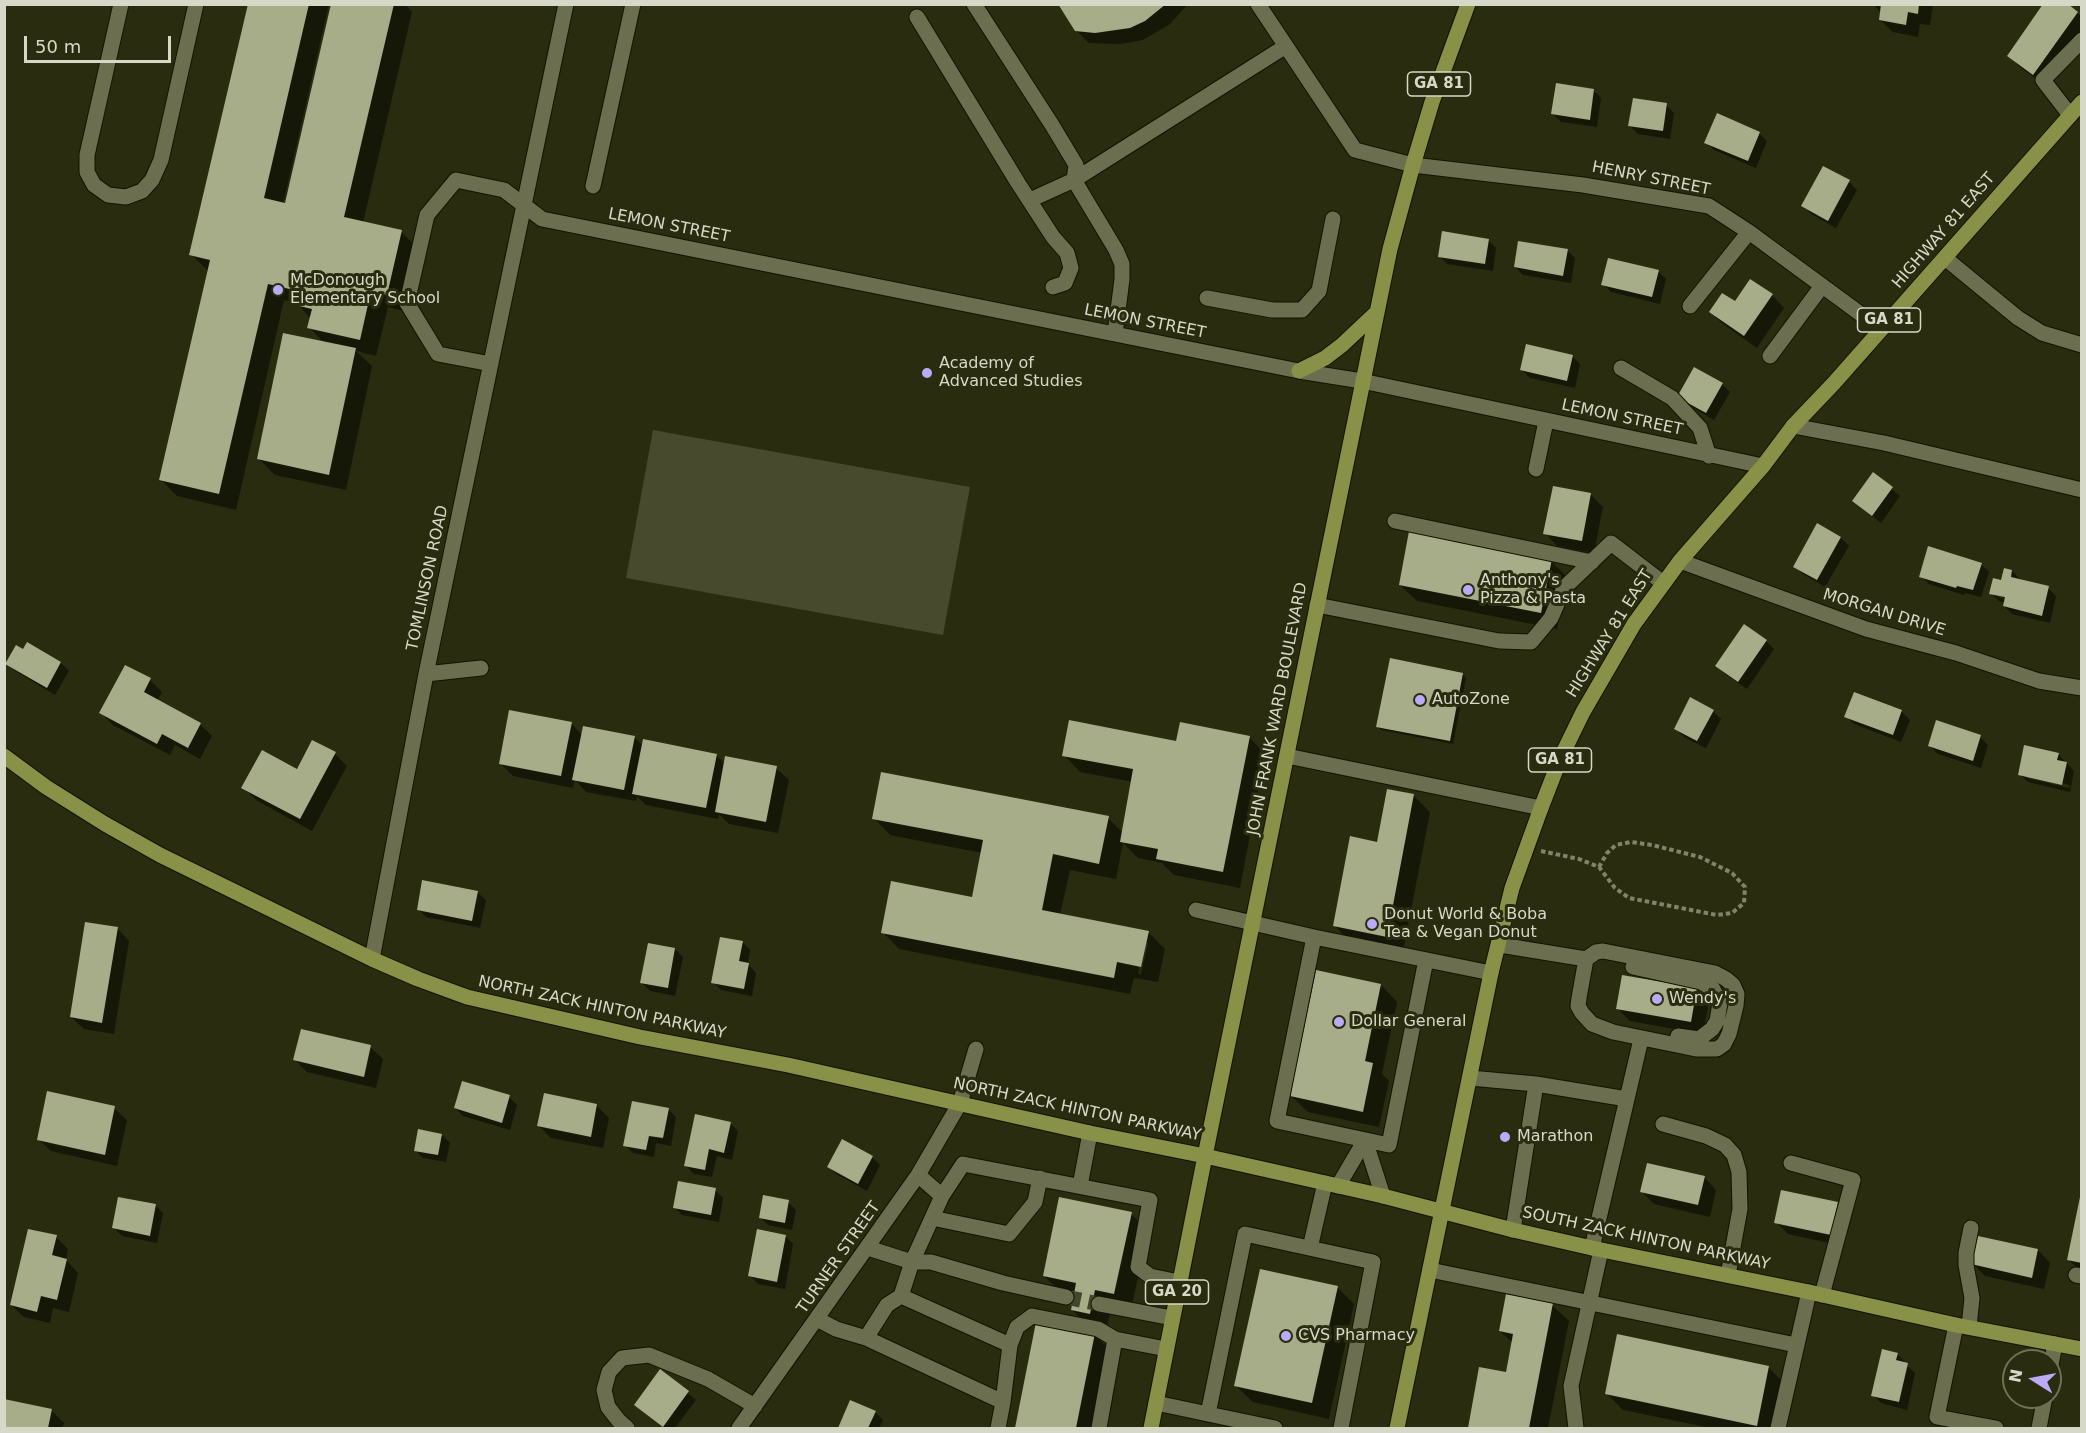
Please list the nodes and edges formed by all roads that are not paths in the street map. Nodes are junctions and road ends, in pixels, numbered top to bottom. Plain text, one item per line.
1 (121, 4) edge
2 (196, 4) edge
3 (566, 4) edge
4 (633, 4) edge
5 (974, 4) edge
6 (1258, 4) edge
7 (1468, 4) edge
8 (917, 17) dead end
9 (2082, 40) edge
10 (1286, 46) junction
11 (2082, 102) edge
12 (2070, 115) junction
13 (1413, 165) junction
14 (1074, 180) junction
15 (593, 186) dead end
16 (1030, 200) junction
17 (525, 206) junction
18 (1333, 219) dead end
19 (1749, 232) junction
20 (1945, 258) junction
21 (1822, 285) junction
22 (1053, 287) dead end
23 (1207, 298) dead end
24 (1690, 306) dead end
25 (1377, 313) junction
26 (1881, 329) junction
27 (1115, 334) junction
28 (2082, 345) edge
29 (1770, 356) dead end
30 (491, 364) junction
31 (1621, 368) dead end
32 (1299, 371) junction
33 (1362, 381) junction
34 (1546, 421) junction
35 (1793, 426) junction
36 (1709, 456) junction
37 (1763, 466) junction
38 (1536, 469) dead end
39 (2082, 490) edge
40 (1395, 521) dead end
41 (1680, 561) junction
42 (1592, 562) junction
43 (1663, 583) junction
44 (1317, 605) junction
45 (481, 668) dead end
46 (426, 674) junction
47 (2082, 688) edge
48 (4, 756) edge
49 (1287, 756) junction
50 (1541, 807) junction
51 (1196, 910) dead end
52 (1253, 924) junction
53 (1314, 937) junction
54 (1500, 945) junction
55 (1611, 953) junction
56 (372, 959) junction
57 (1586, 959) junction
58 (1426, 960) junction
59 (1491, 973) junction
60 (1592, 1024) junction
61 (1641, 1039) junction
62 (975, 1048) dead end
63 (1470, 1078) junction
64 (1536, 1084) junction
65 (1627, 1099) junction
66 (960, 1103) junction
67 (1663, 1124) dead end
68 (1090, 1133) junction
69 (1365, 1140) junction
70 (1205, 1156) junction
71 (1791, 1164) dead end
72 (918, 1175) junction
73 (1040, 1178) junction
74 (1331, 1185) junction
75 (1080, 1186) junction
76 (1383, 1196) junction
77 (942, 1197) junction
78 (1442, 1212) junction
79 (932, 1218) junction
80 (1971, 1228) dead end
81 (1513, 1230) junction
82 (868, 1248) junction
83 (1310, 1248) junction
84 (1597, 1249) junction
85 (912, 1262) junction
86 (1430, 1270) junction
87 (1728, 1275) junction
88 (1179, 1282) junction
89 (1815, 1293) junction
90 (901, 1296) junction
91 (1066, 1297) tunnel mouth
92 (1590, 1302) junction
93 (1099, 1304) tunnel mouth
94 (1173, 1318) junction
95 (817, 1319) junction
96 (1962, 1326) junction
97 (866, 1338) junction
98 (1115, 1339) junction
99 (2055, 1344) junction
100 (1010, 1345) junction
101 (1796, 1345) junction
102 (1166, 1349) junction
103 (2054, 1349) edge
104 (2082, 1349) edge
105 (1003, 1402) junction
106 (1156, 1403) junction
107 (755, 1406) junction
108 (2043, 1409) edge
109 (1208, 1414) junction
110 (627, 1428) edge
111 (739, 1428) edge
112 (998, 1428) edge
113 (1099, 1428) edge
114 (1151, 1428) edge
115 (1275, 1428) edge
116 (1341, 1428) edge
117 (1397, 1428) edge
118 (1576, 1428) edge
119 (1779, 1428) edge
120 (1996, 1428) edge
121 (2039, 1428) edge

1 - 2 street
3 - 17 street, TOMLINSON ROAD
4 - 15 street
5 - 14 street
6 - 10 street, HENRY STREET
7 - 13 main road, JOHN FRANK WARD BOULEVARD / GA 81
8 - 16 street
9 - 12 street
10 - 13 street, HENRY STREET
10 - 14 street
11 - 12 main road, HIGHWAY 81 EAST / GA 81
12 - 20 main road, HIGHWAY 81 EAST / GA 81
13 - 19 street, HENRY STREET
13 - 25 main road, JOHN FRANK WARD BOULEVARD / GA 81
14 - 16 street
14 - 27 street
16 - 22 street
17 - 27 street, LEMON STREET
17 - 30 street, TOMLINSON ROAD
17 - 30 street, LEMON STREET
18 - 23 street
19 - 21 street, HENRY STREET
19 - 24 street
20 - 26 main road, HIGHWAY 81 EAST / GA 81
20 - 28 street
21 - 26 street, HENRY STREET
21 - 29 street
25 - 32 main road
25 - 33 main road, JOHN FRANK WARD BOULEVARD / GA 81
26 - 35 main road, HIGHWAY 81 EAST / GA 81
27 - 32 street, LEMON STREET
30 - 46 street, TOMLINSON ROAD
31 - 36 street
32 - 33 street, LEMON STREET
33 - 34 street, LEMON STREET
33 - 44 main road, JOHN FRANK WARD BOULEVARD / GA 81
34 - 36 street, LEMON STREET
34 - 38 street
35 - 37 main road, HIGHWAY 81 EAST / GA 81
35 - 39 street
36 - 37 street, LEMON STREET
37 - 41 main road, HIGHWAY 81 EAST / GA 81
40 - 42 street
41 - 43 main road, HIGHWAY 81 EAST / GA 81
41 - 47 street, MORGAN DRIVE
42 - 43 street
42 - 44 street
43 - 50 main road, HIGHWAY 81 EAST / GA 81
44 - 49 main road, JOHN FRANK WARD BOULEVARD / GA 81
45 - 46 street
46 - 56 street, TOMLINSON ROAD
48 - 56 main road, NORTH ZACK HINTON PARKWAY
49 - 50 street
49 - 52 main road, JOHN FRANK WARD BOULEVARD / GA 81
50 - 54 main road, HIGHWAY 81 EAST / GA 81
51 - 52 street
52 - 53 street
52 - 70 main road, JOHN FRANK WARD BOULEVARD / GA 81
53 - 58 street
53 - 69 street
54 - 57 street
54 - 59 main road, HIGHWAY 81 EAST / GA 81
55 - 57 street
55 - 60 street
55 - 61 street
56 - 66 main road, NORTH ZACK HINTON PARKWAY
57 - 60 street
58 - 59 street
58 - 69 street
59 - 63 main road, HIGHWAY 81 EAST / GA 81
60 - 61 street
61 - 65 street
62 - 66 street, TURNER STREET
63 - 64 street
63 - 78 main road, HIGHWAY 81 EAST / GA 81
64 - 65 street
64 - 81 street
65 - 84 street
66 - 68 main road, NORTH ZACK HINTON PARKWAY
66 - 72 street, TURNER STREET
67 - 87 street
68 - 70 main road, NORTH ZACK HINTON PARKWAY
68 - 75 street
69 - 74 street
69 - 76 street
70 - 74 main road, SOUTH ZACK HINTON PARKWAY
70 - 88 main road, JOHN FRANK WARD BOULEVARD / GA 20
71 - 89 street
72 - 77 street
72 - 82 street, TURNER STREET
73 - 75 street
73 - 77 street
73 - 79 street
74 - 76 main road, SOUTH ZACK HINTON PARKWAY
74 - 83 street
75 - 88 street
76 - 78 main road, SOUTH ZACK HINTON PARKWAY
77 - 79 street
78 - 81 main road, SOUTH ZACK HINTON PARKWAY
78 - 86 main road, HIGHWAY 81 EAST
79 - 85 street
80 - 96 street
81 - 84 main road, SOUTH ZACK HINTON PARKWAY
82 - 85 street
82 - 95 street, TURNER STREET
83 - 109 street
83 - 116 street
84 - 87 main road, SOUTH ZACK HINTON PARKWAY
84 - 92 street
85 - 90 street
85 - 91 street
86 - 92 street
86 - 117 main road, HIGHWAY 81 EAST
87 - 89 main road, SOUTH ZACK HINTON PARKWAY
88 - 94 main road, JOHN FRANK WARD BOULEVARD / GA 20
89 - 96 main road, SOUTH ZACK HINTON PARKWAY
89 - 101 street
90 - 97 street
90 - 100 street
92 - 101 street
92 - 118 street
93 - 94 street
94 - 102 main road, JOHN FRANK WARD BOULEVARD / GA 20
95 - 97 street
95 - 107 street, TURNER STREET
96 - 99 main road, SOUTH ZACK HINTON PARKWAY
96 - 120 street
97 - 105 street
98 - 100 street
98 - 102 street
98 - 113 street
99 - 103 street
99 - 104 main road, SOUTH ZACK HINTON PARKWAY
100 - 105 street
101 - 119 street
102 - 106 main road, JOHN FRANK WARD BOULEVARD / GA 20
105 - 112 street
106 - 109 street
106 - 114 main road, JOHN FRANK WARD BOULEVARD / GA 20
107 - 110 street
107 - 111 street, TURNER STREET
108 - 121 street
109 - 115 street

